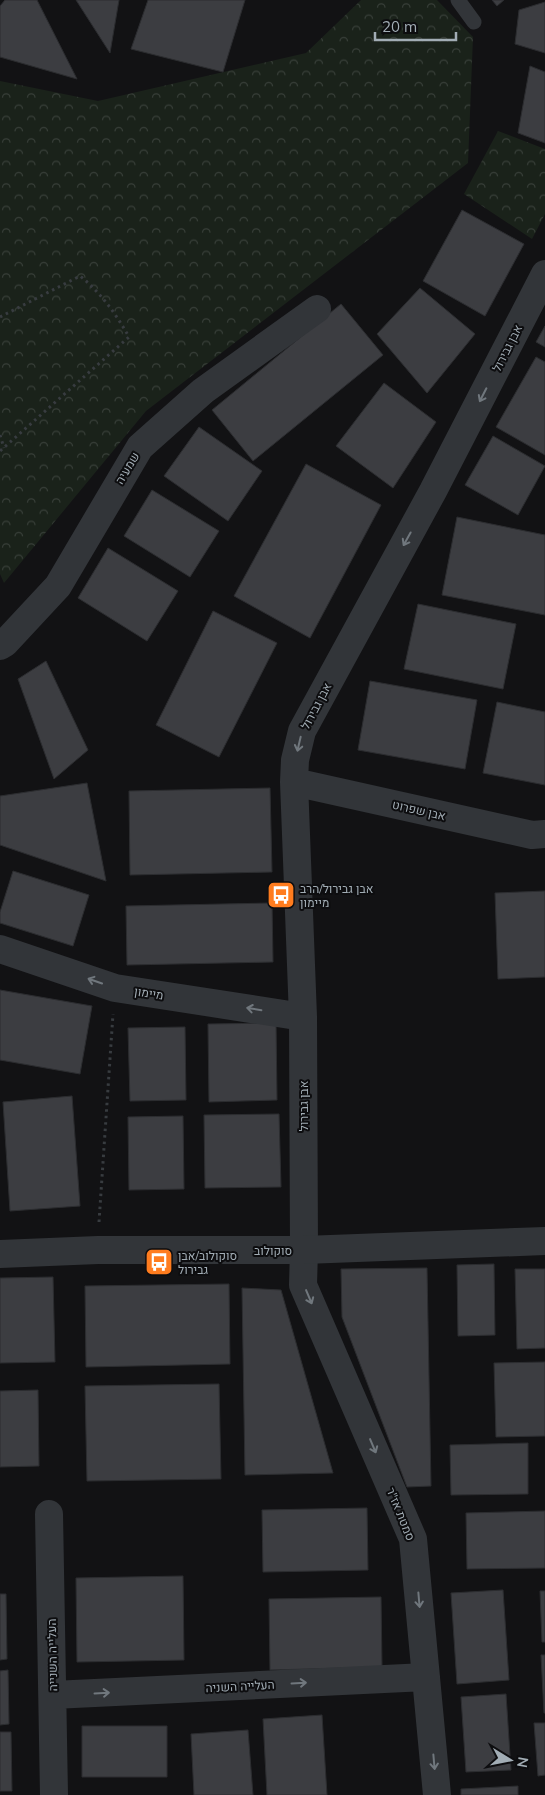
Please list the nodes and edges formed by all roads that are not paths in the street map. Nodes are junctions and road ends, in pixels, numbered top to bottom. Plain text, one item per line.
1 (458, 0) edge
2 (474, 22) dead end
3 (545, 274) edge
4 (317, 309) dead end
5 (0, 646) edge
6 (294, 782) junction
7 (545, 834) edge
8 (0, 950) edge
9 (302, 1017) junction
10 (545, 1241) edge
11 (304, 1250) junction
12 (0, 1254) edge
13 (49, 1514) dead end
14 (426, 1677) junction
15 (53, 1696) junction
16 (54, 1795) edge
17 (437, 1795) edge

1 - 2 lane
3 -> 6 street, אבן גבירול
4 - 5 street, שמעיה
6 - 7 street, אבן שפרוט
6 - 9 street, אבן גבירול
9 -> 8 street, מיימון
9 - 11 street, אבן גבירול
10 - 11 street, סוקולוב
11 - 12 street, סוקולוב
11 -> 14 street, סמטת אז"ר
13 - 15 street, העלייה השנייה
15 -> 14 street, העלייה השניה
14 -> 17 street, סמטת אז"ר
15 - 16 street, העלייה השנייה

